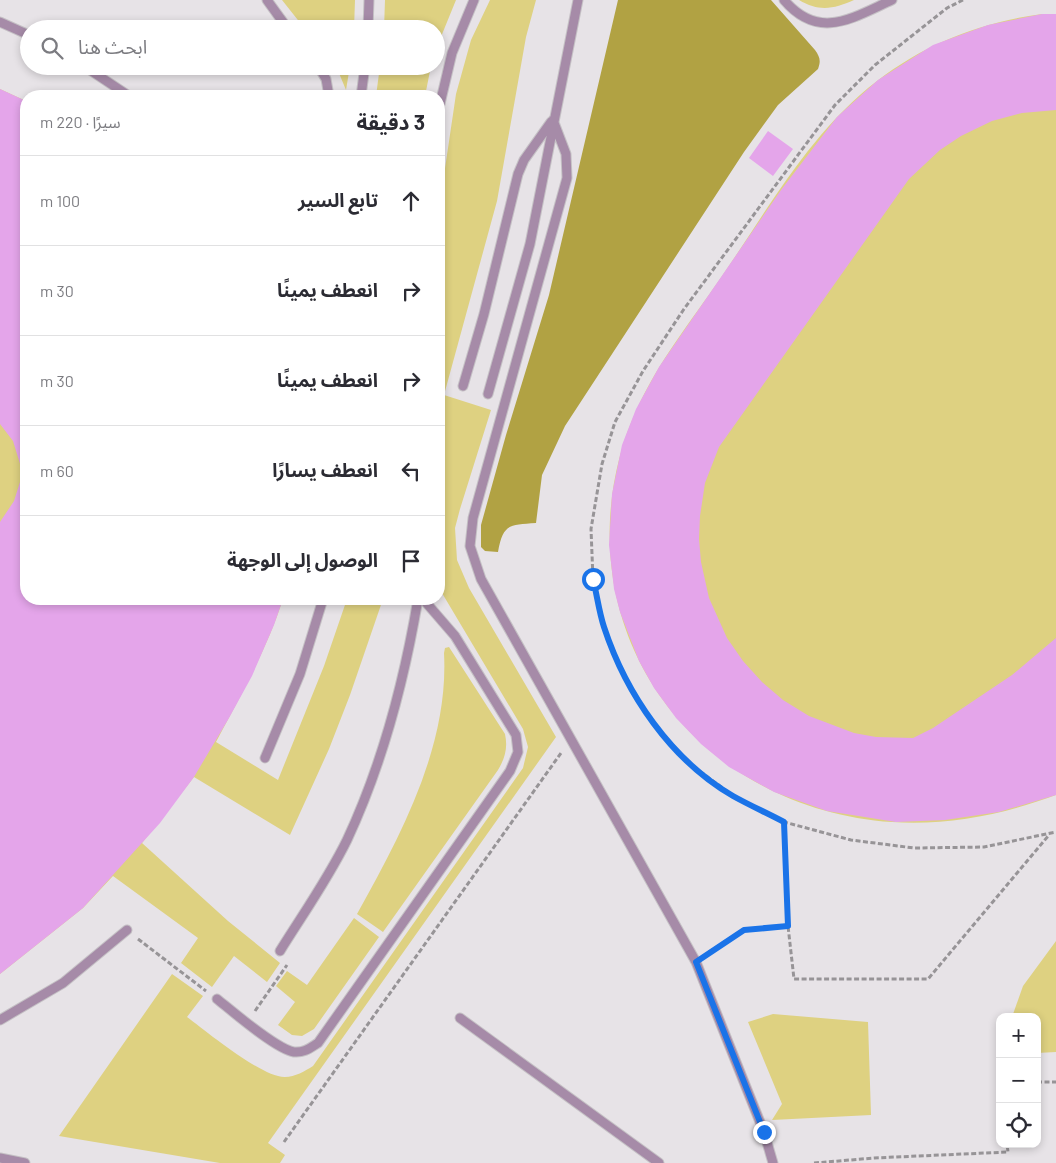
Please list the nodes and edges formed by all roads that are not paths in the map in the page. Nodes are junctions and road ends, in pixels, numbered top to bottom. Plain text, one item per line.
1 (267, 0) edge
2 (369, 0) edge
3 (474, 0) edge
4 (578, 0) edge
5 (784, 0) edge
6 (892, 0) edge
7 (281, 20) edge
8 (368, 20) edge
9 (0, 22) edge
10 (20, 31) edge
11 (98, 75) edge
12 (324, 75) edge
13 (364, 75) edge
14 (120, 90) edge
15 (328, 90) edge
16 (362, 90) edge
17 (443, 90) edge
18 (553, 120) junction
19 (463, 386) dead end
20 (488, 394) dead end
21 (322, 605) edge
22 (417, 605) edge
23 (428, 605) edge
24 (265, 758) dead end
25 (126, 930) road end
26 (280, 951) road end
27 (216, 999) road end
28 (460, 1018) dead end
29 (0, 1020) edge
30 (0, 1158) edge
31 (25, 1163) edge
32 (660, 1163) edge
33 (773, 1163) edge

1 - 7 lane
2 - 8 lane
3 - 17 lane
4 - 18 lane
5 - 6 lane
9 - 10 lane
11 - 14 lane
12 - 15 lane
13 - 16 lane
18 - 19 lane
18 - 20 lane
18 - 33 lane
21 - 24 lane
22 - 26 lane
23 - 27 lane
25 - 29 lane
28 - 32 lane
30 - 31 lane

